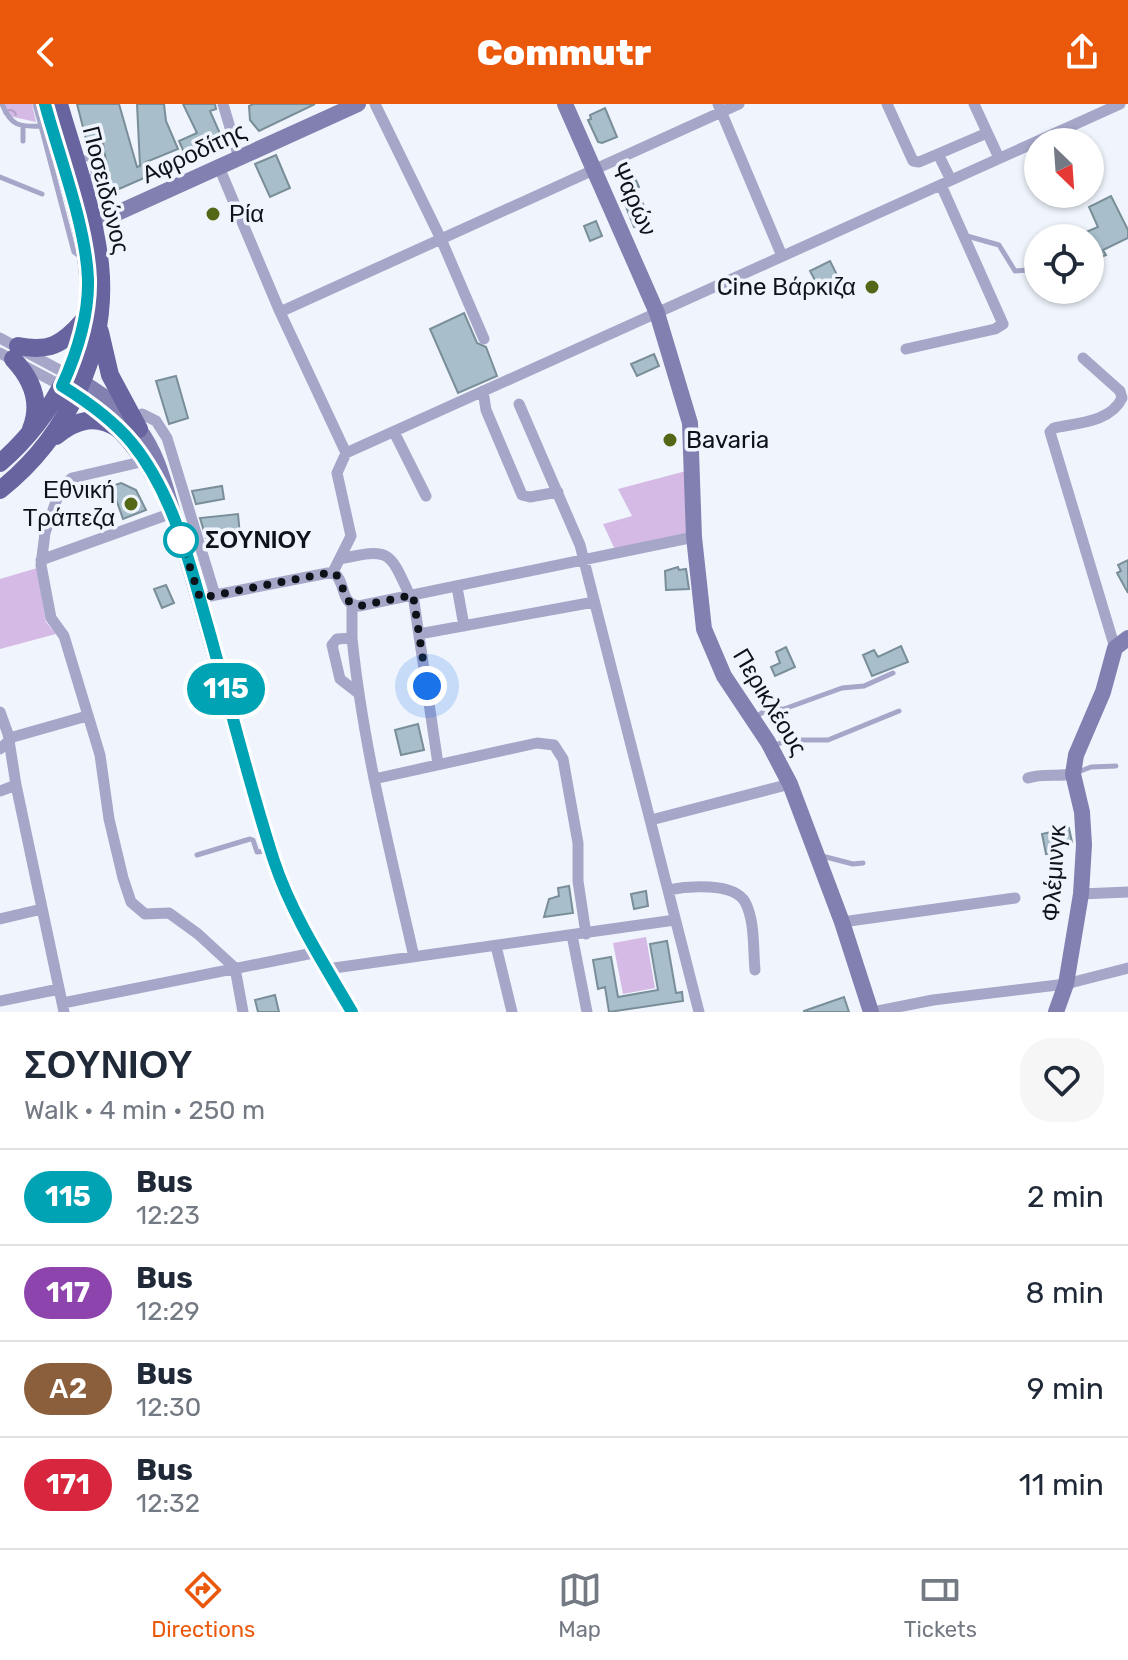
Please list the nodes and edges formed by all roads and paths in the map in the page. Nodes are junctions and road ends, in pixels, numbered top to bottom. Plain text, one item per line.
1 (2, 104) edge
2 (35, 104) edge
3 (45, 104) edge
4 (59, 104) edge
5 (223, 104) edge
6 (358, 104) edge
7 (375, 104) edge
8 (565, 104) edge
9 (739, 104) edge
10 (887, 104) edge
11 (974, 104) edge
12 (1120, 104) edge
13 (720, 108) edge
14 (41, 126) junction
15 (23, 127) junction
16 (987, 133) junction
17 (23, 141) dead end
18 (938, 154) junction
19 (239, 158) junction
20 (999, 158) junction
21 (219, 167) junction
22 (595, 169) junction
23 (0, 177) edge
24 (946, 182) junction
25 (42, 194) dead end
26 (87, 227) junction
27 (963, 235) junction
28 (441, 239) junction
29 (782, 256) junction
30 (85, 258) junction
31 (1024, 270) edge
32 (280, 312) junction
33 (657, 313) junction
34 (93, 315) junction
35 (0, 338) edge
36 (484, 339) dead end
37 (906, 349) dead end
38 (10, 353) edge
39 (1083, 358) dead end
40 (72, 384) junction
41 (483, 391) junction
42 (519, 404) dead end
43 (134, 424) junction
44 (394, 432) junction
45 (23, 442) junction
46 (346, 453) junction
47 (37, 456) junction
48 (145, 461) junction
49 (0, 463) edge
50 (0, 490) edge
51 (558, 492) junction
52 (426, 496) dead end
53 (172, 511) junction
54 (694, 537) junction
55 (340, 559) junction
56 (41, 560) junction
57 (583, 561) junction
58 (333, 572) junction
59 (457, 587) junction
60 (208, 596) junction
61 (412, 596) junction
62 (594, 602) junction
63 (352, 605) junction
64 (464, 626) junction
65 (419, 634) junction
66 (352, 638) junction
67 (1122, 643) edge
68 (893, 673) dead end
69 (358, 693) junction
70 (899, 711) dead end
71 (0, 712) edge
72 (87, 716) junction
73 (752, 719) junction
74 (4, 746) edge
75 (770, 746) junction
76 (438, 764) junction
77 (1116, 766) dead end
78 (1073, 774) junction
79 (1028, 778) dead end
80 (374, 779) junction
81 (790, 784) junction
82 (16, 785) junction
83 (0, 791) edge
84 (651, 820) junction
85 (271, 851) junction
86 (816, 854) junction
87 (197, 855) dead end
88 (863, 863) dead end
89 (668, 890) junction
90 (1128, 892) edge
91 (1081, 894) junction
92 (1015, 898) dead end
93 (42, 909) junction
94 (0, 919) edge
95 (675, 920) junction
96 (842, 922) junction
97 (586, 934) junction
98 (572, 935) junction
99 (496, 946) junction
100 (318, 952) junction
101 (414, 957) junction
102 (235, 968) junction
103 (1128, 968) edge
104 (327, 969) junction
105 (755, 970) dead end
106 (1066, 984) junction
107 (59, 989) junction
108 (0, 1001) edge
109 (64, 1008) edge
110 (350, 1011) edge
111 (243, 1012) edge
112 (512, 1012) edge
113 (587, 1012) edge
114 (699, 1012) edge
115 (872, 1012) edge
116 (1056, 1012) edge

1 - 15 lane
2 - 14 lane
3 - 26 main road, Ποσειδώνος
4 - 26 main road, Ποσειδώνος
5 - 19 street
6 - 19 street, Αφροδίτης
7 - 28 street
8 - 22 street, Ψαρών
9 - 13 street
10 - 18 street
11 - 16 street
12 - 20 street
13 - 22 street
13 - 29 street
14 - 15 lane
14 - 30 lane
15 - 17 lane
16 - 18 street
16 - 20 street
18 - 24 street
19 - 21 street, Αφροδίτης
20 - 24 street
21 - 26 street, Αφροδίτης
21 - 32 street
22 - 28 street
22 - 33 street, Ψαρών
23 - 25 lane
24 - 27 street
24 - 29 street
26 - 30 main road, Ποσειδώνος
26 - 34 main road, Ποσειδώνος
27 - 31 lane
27 - 37 street
28 - 32 street
28 - 36 street
29 - 33 street
30 - 34 main road, Ποσειδώνος
32 - 46 street
33 - 41 street
33 - 54 street, Περικλέους
34 - 38 main road
34 - 40 main road, Ποσειδώνος
34 - 43 main road
35 - 38 street
38 - 40 street
38 - 45 main road
39 - 67 street, Φλέμινγκ
40 - 43 street
40 - 45 main road
40 - 47 main road
41 - 44 street
41 - 51 street
42 - 51 street
43 - 47 main road
43 - 48 street
43 - 53 street
43 - 60 street
44 - 46 street
44 - 52 street
45 - 49 main road
46 - 55 street
47 - 50 main road
48 - 53 street
48 - 56 street
51 - 57 street
53 - 56 street
53 - 60 street
54 - 57 street
54 - 73 street, Περικλέους
55 - 58 street
55 - 61 street
56 - 72 street
57 - 59 street
57 - 62 street
58 - 60 street
58 - 63 street
59 - 61 street
59 - 64 street
60 - 85 street
61 - 63 street
61 - 65 street
62 - 64 street
62 - 84 street
63 - 66 street
64 - 65 street
65 - 76 street
66 - 69 street
66 - 69 street
67 - 78 street, Φλέμινγκ
68 - 73 lane
69 - 80 street
70 - 75 lane
71 - 74 street
72 - 74 street
72 - 102 street
73 - 75 street, Περικλέους
74 - 82 street
75 - 81 street, Περικλέους
76 - 80 street
76 - 97 street
77 - 78 lane
78 - 79 street
78 - 91 street, Φλέμινγκ
80 - 101 street
81 - 84 street
81 - 86 street, Περικλέους
82 - 83 street
82 - 93 street
84 - 89 street
85 - 87 lane
85 - 100 street
86 - 88 lane
86 - 96 street, Περικλέους
89 - 95 street
89 - 105 street
90 - 91 street
91 - 106 street, Φλέμινγκ
92 - 96 street
93 - 94 street
93 - 107 street
95 - 97 street
95 - 114 street
96 - 115 street, Περικλέους
97 - 98 street
98 - 99 street
98 - 113 street
99 - 101 street
99 - 112 street
100 - 102 street
100 - 104 street
101 - 104 street
102 - 109 street
102 - 111 street
103 - 106 street
104 - 110 street
106 - 115 street
106 - 116 street, Φλέμινγκ
107 - 108 street
107 - 109 street

